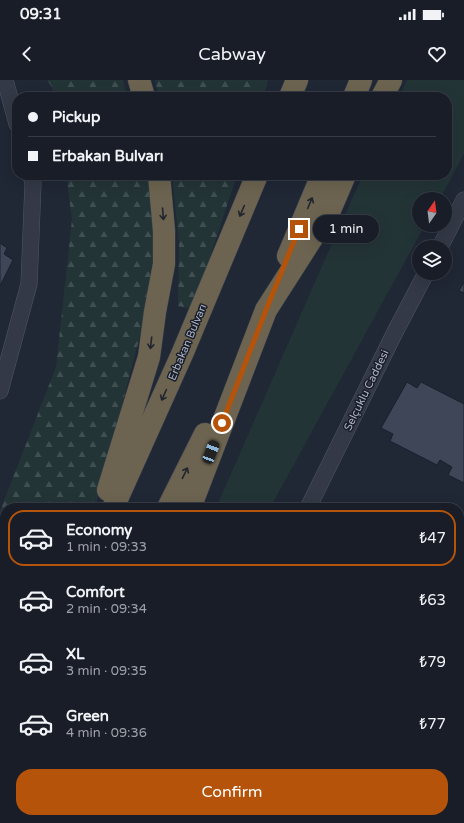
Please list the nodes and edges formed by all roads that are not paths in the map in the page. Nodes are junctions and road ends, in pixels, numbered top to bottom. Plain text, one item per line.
1 (5, 80) edge
2 (139, 80) edge
3 (297, 80) edge
4 (361, 80) edge
5 (391, 80) edge
6 (143, 92) edge
7 (292, 92) edge
8 (356, 92) edge
9 (385, 92) edge
10 (12, 106) edge
11 (32, 180) edge
12 (159, 180) edge
13 (255, 180) edge
14 (320, 180) edge
15 (343, 180) edge
16 (464, 200) edge
17 (444, 240) edge
18 (422, 280) edge
19 (266, 310) junction
20 (0, 391) edge
21 (105, 503) edge
22 (115, 503) edge
23 (170, 503) edge
24 (192, 503) edge
25 (310, 503) edge

1 - 10 street
2 - 6 highway
3 - 7 highway
4 - 8 highway
5 - 9 highway
11 - 20 street
12 -> 21 highway
13 -> 22 highway, Erbakan Bulvarı
19 -> 14 highway
15 - 19 highway
16 - 17 street
18 - 25 street, Selçuklu Caddesi
23 -> 19 highway
19 - 24 highway

